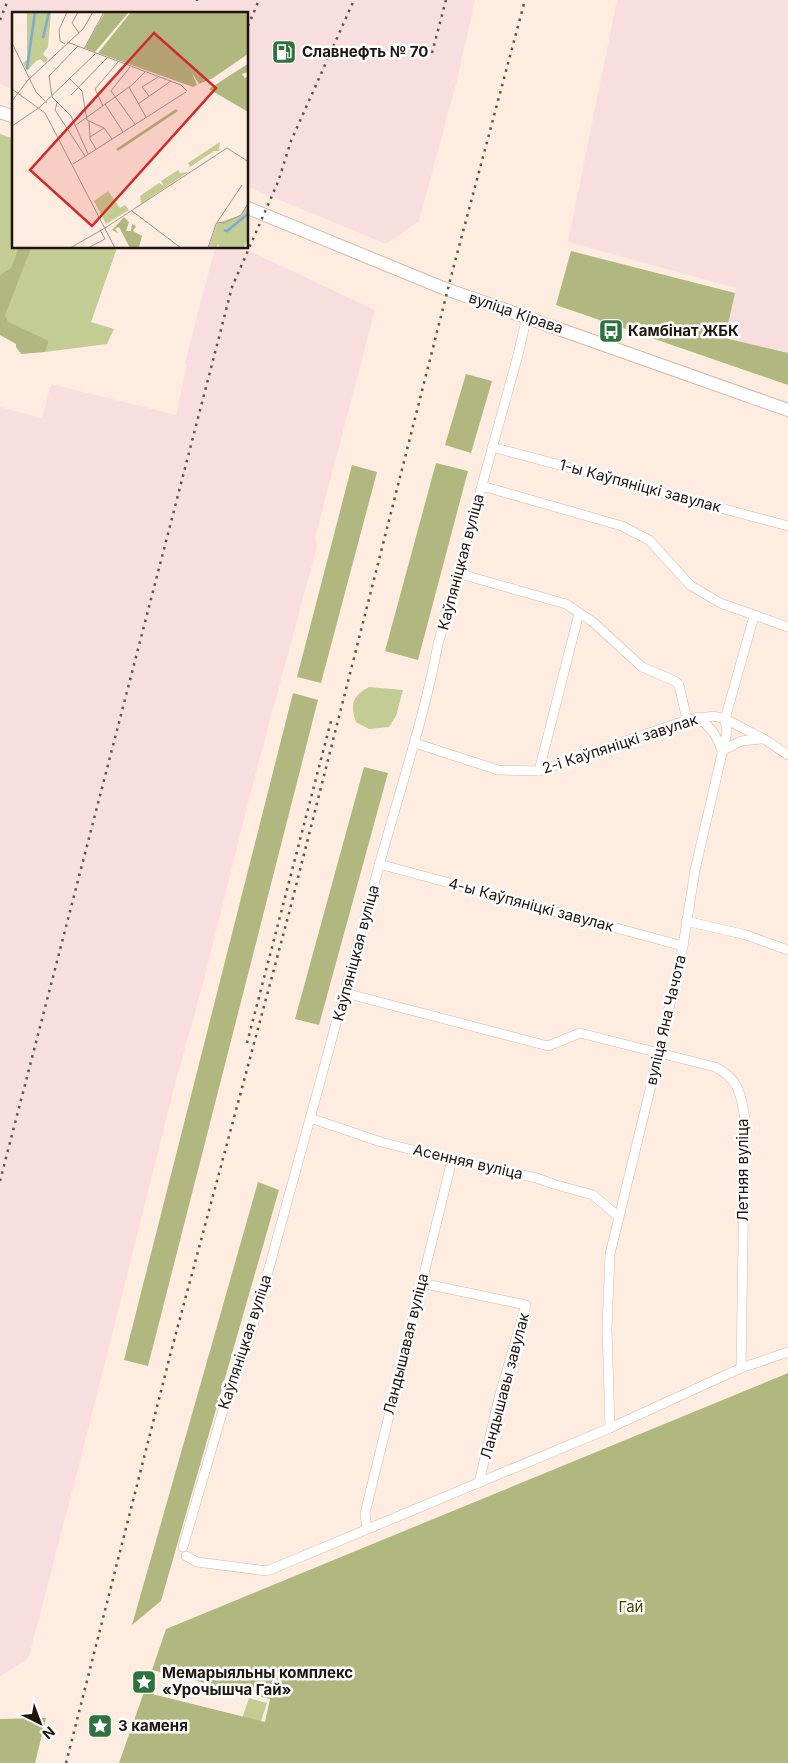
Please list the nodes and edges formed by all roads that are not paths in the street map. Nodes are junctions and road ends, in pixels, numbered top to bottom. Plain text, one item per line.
1 (0, 112) edge
2 (12, 116) edge
3 (249, 208) edge
4 (527, 316) junction
5 (788, 410) edge
6 (492, 447) junction
7 (482, 486) junction
8 (788, 526) edge
9 (457, 574) junction
10 (579, 613) junction
11 (754, 616) junction
12 (788, 627) edge
13 (696, 717) junction
14 (725, 719) junction
15 (687, 720) junction
16 (764, 739) junction
17 (415, 742) junction
18 (722, 751) junction
19 (788, 755) edge
20 (539, 771) junction
21 (379, 864) junction
22 (686, 922) junction
23 (683, 946) junction
24 (788, 950) edge
25 (345, 993) junction
26 (659, 1053) junction
27 (310, 1118) junction
28 (452, 1160) junction
29 (619, 1217) junction
30 (421, 1284) junction
31 (788, 1352) edge
32 (741, 1368) junction
33 (610, 1428) junction
34 (479, 1483) junction
35 (367, 1529) junction

1 - 2 main road
3 - 4 main road, вуліца Кірава
4 - 5 main road, вуліца Кірава
4 - 6 street, Каўпяніцкая вуліца
6 - 7 street, Каўпяніцкая вуліца
6 - 8 street, 1-ы Каўпяніцкі завулак
7 - 9 street, Каўпяніцкая вуліца
7 - 11 street
9 - 10 street
9 - 17 street, Каўпяніцкая вуліца
10 - 15 street
10 - 20 street
11 - 12 street
11 - 14 street, вуліца Яна Чачота
13 - 14 street, 2-і Каўпяніцкі завулак
13 - 15 street, 2-і Каўпяніцкі завулак
13 - 18 street
14 - 16 street, 2-і Каўпяніцкі завулак
14 - 18 street, вуліца Яна Чачота
15 - 20 street, 2-і Каўпяніцкі завулак
16 - 18 street
16 - 19 street, 2-і Каўпяніцкі завулак
17 - 20 street, 2-і Каўпяніцкі завулак
17 - 21 street, Каўпяніцкая вуліца
18 - 22 street, вуліца Яна Чачота
21 - 23 street, 4-ы Каўпяніцкі завулак
21 - 25 street, Каўпяніцкая вуліца
22 - 23 street, вуліца Яна Чачота
22 - 24 street
23 - 26 street, вуліца Яна Чачота
25 - 26 street, Летняя вуліца
25 - 27 street, Каўпяніцкая вуліца
26 - 29 street, вуліца Яна Чачота
26 - 32 street, Летняя вуліца
27 - 28 street, Асенняя вуліца
27 - 35 street, Каўпяніцкая вуліца
28 - 29 street, Асенняя вуліца
28 - 30 street, Ландышавая вуліца
29 - 33 street, вуліца Яна Чачота
30 - 34 street, Ландышавы завулак
30 - 35 street, Ландышавая вуліца
31 - 32 street
32 - 33 street
33 - 34 street
34 - 35 street

